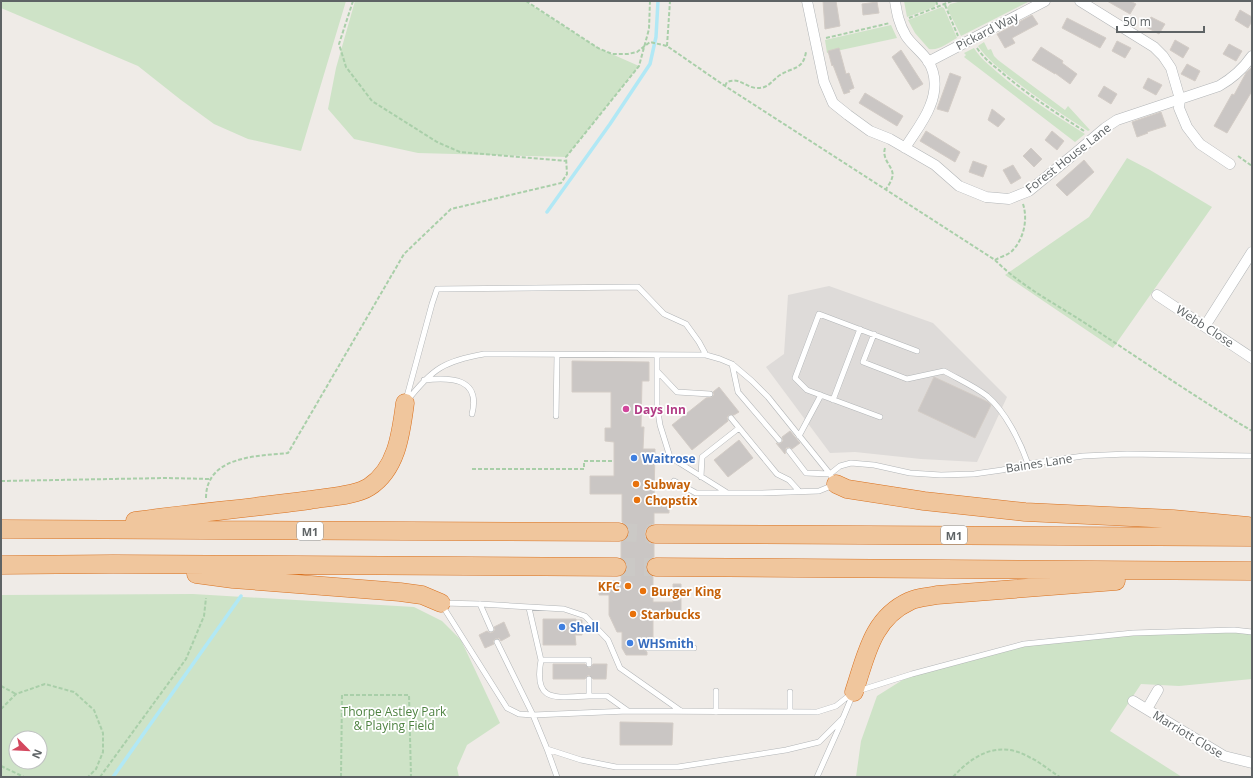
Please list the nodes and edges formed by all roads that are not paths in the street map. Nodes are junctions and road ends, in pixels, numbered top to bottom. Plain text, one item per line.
1 (807, 1) edge
2 (895, 1) edge
3 (1045, 1) edge
4 (1080, 1) edge
5 (1252, 56) edge
6 (928, 62) junction
7 (1180, 99) junction
8 (905, 148) junction
9 (1230, 164) dead end
10 (1252, 252) edge
11 (1157, 295) dead end
12 (1205, 326) junction
13 (860, 329) junction
14 (874, 334) junction
15 (917, 351) dead end
16 (556, 355) junction
17 (657, 355) junction
18 (706, 355) junction
19 (1252, 358) edge
20 (732, 364) junction
21 (657, 371) junction
22 (424, 380) junction
23 (710, 394) dead end
24 (821, 395) junction
25 (833, 400) junction
26 (405, 403) junction
27 (472, 414) dead end
28 (556, 416) dead end
29 (880, 417) dead end
30 (731, 418) dead end
31 (738, 428) junction
32 (799, 436) junction
33 (779, 440) dead end
34 (789, 451) dead end
35 (1252, 456) edge
36 (1028, 464) junction
37 (701, 476) junction
38 (833, 479) junction
39 (674, 481) dead end
40 (799, 491) junction
41 (727, 492) junction
42 (1252, 527) edge
43 (1, 529) edge
44 (75, 530) junction
45 (619, 532) tunnel mouth
46 (655, 534) tunnel mouth
47 (1252, 537) edge
48 (113, 564) junction
49 (1, 565) edge
50 (617, 567) tunnel mouth
51 (656, 567) tunnel mouth
52 (1202, 571) junction
53 (1252, 571) edge
54 (441, 603) junction
55 (480, 604) junction
56 (529, 608) junction
57 (490, 629) dead end
58 (1252, 632) edge
59 (497, 642) dead end
60 (647, 648) dead end
61 (694, 648) dead end
62 (541, 660) junction
63 (589, 664) dead end
64 (589, 679) dead end
65 (1158, 690) dead end
66 (716, 691) dead end
67 (790, 692) dead end
68 (854, 692) junction
69 (589, 696) junction
70 (1133, 701) dead end
71 (1147, 709) junction
72 (628, 711) junction
73 (682, 711) junction
74 (716, 712) junction
75 (790, 712) junction
76 (533, 715) junction
77 (843, 718) junction
78 (547, 749) junction
79 (1252, 763) edge
80 (558, 777) edge
81 (817, 777) edge

1 - 8 street, Forest House Lane
2 - 6 street
3 - 6 street, Pickard Way
4 - 7 street
5 - 7 street, Forest House Lane
6 - 8 street
7 - 8 street, Forest House Lane
7 - 9 street
10 - 12 street
11 - 12 street, Webb Close
12 - 19 street, Webb Close
13 - 14 lane
13 - 24 lane
13 - 25 lane
14 - 15 lane
14 - 36 lane
16 - 17 lane
16 - 22 lane
16 - 28 lane
17 - 18 lane
17 - 21 lane
18 - 20 lane
18 - 26 lane
20 - 32 lane
20 - 33 lane
21 - 23 lane
21 - 37 lane
22 - 26 lane
22 - 27 lane
24 - 25 lane
24 - 32 lane
25 - 29 lane
26 - 44 highway
30 - 31 lane
31 - 37 lane
31 - 40 lane
32 - 38 lane
34 - 38 lane
35 - 36 lane, Baines Lane
36 - 38 lane, Baines Lane
37 - 41 lane
38 - 40 lane, Baines Lane
38 - 42 highway
39 - 41 lane, Baines Lane
40 - 41 lane, Baines Lane
43 - 44 highway, M1
44 - 45 highway, M1
46 - 47 highway, M1
48 - 49 highway
48 - 50 highway
48 - 54 highway
51 - 52 highway
52 - 53 highway
52 - 68 highway
54 - 55 lane
54 - 76 lane
55 - 56 lane
55 - 57 lane
56 - 62 lane
56 - 73 lane
58 - 68 lane
59 - 76 lane
60 - 61 lane
62 - 63 lane
62 - 69 lane
64 - 69 lane
65 - 71 street, Marriott Close
66 - 74 lane
67 - 75 lane
68 - 75 lane
68 - 77 lane
69 - 72 lane
70 - 71 street, Marriott Close
71 - 79 street, Marriott Close
72 - 73 lane
72 - 76 lane
73 - 74 lane
74 - 75 lane
76 - 78 lane
77 - 78 lane
77 - 81 lane
78 - 80 lane

